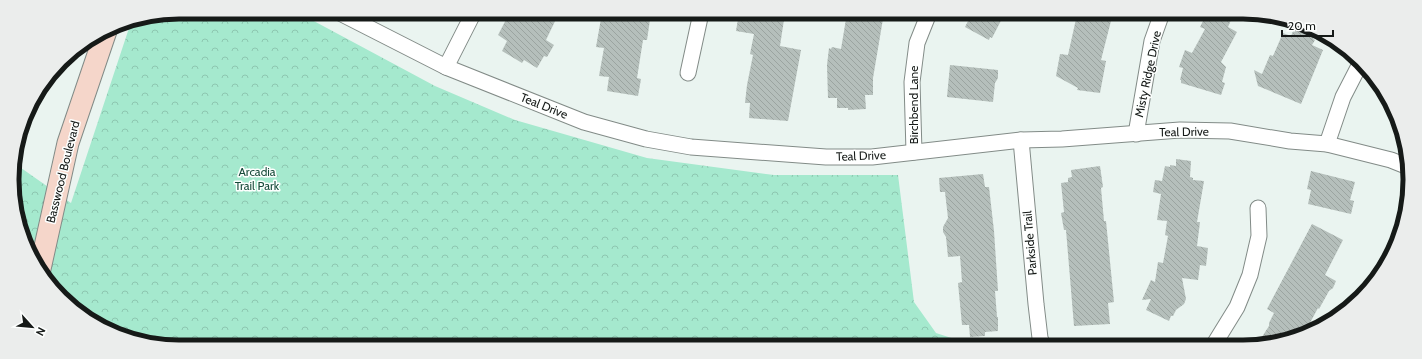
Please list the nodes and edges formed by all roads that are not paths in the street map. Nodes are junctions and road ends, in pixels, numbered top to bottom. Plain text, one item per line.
1 (352, 19) edge
2 (470, 19) edge
3 (700, 19) edge
4 (926, 19) edge
5 (1160, 19) edge
6 (103, 39) edge
7 (446, 67) junction
8 (1358, 68) edge
9 (688, 73) dead end
10 (1136, 134) junction
11 (1021, 140) junction
12 (1327, 144) junction
13 (914, 152) junction
14 (1403, 165) edge
15 (1258, 208) dead end
16 (42, 261) edge
17 (1041, 340) edge
18 (1217, 340) edge

1 - 7 street, Teal Drive
2 - 7 street
3 - 9 street
4 - 13 street, Birchbend Lane
5 - 10 street, Misty Ridge Drive
6 - 16 main road, Basswood Boulevard
7 - 13 street, Teal Drive
8 - 12 street
10 - 11 street, Teal Drive
10 - 12 street, Teal Drive
11 - 13 street, Teal Drive
11 - 17 street, Parkside Trail
12 - 14 street, Teal Drive
15 - 18 street

